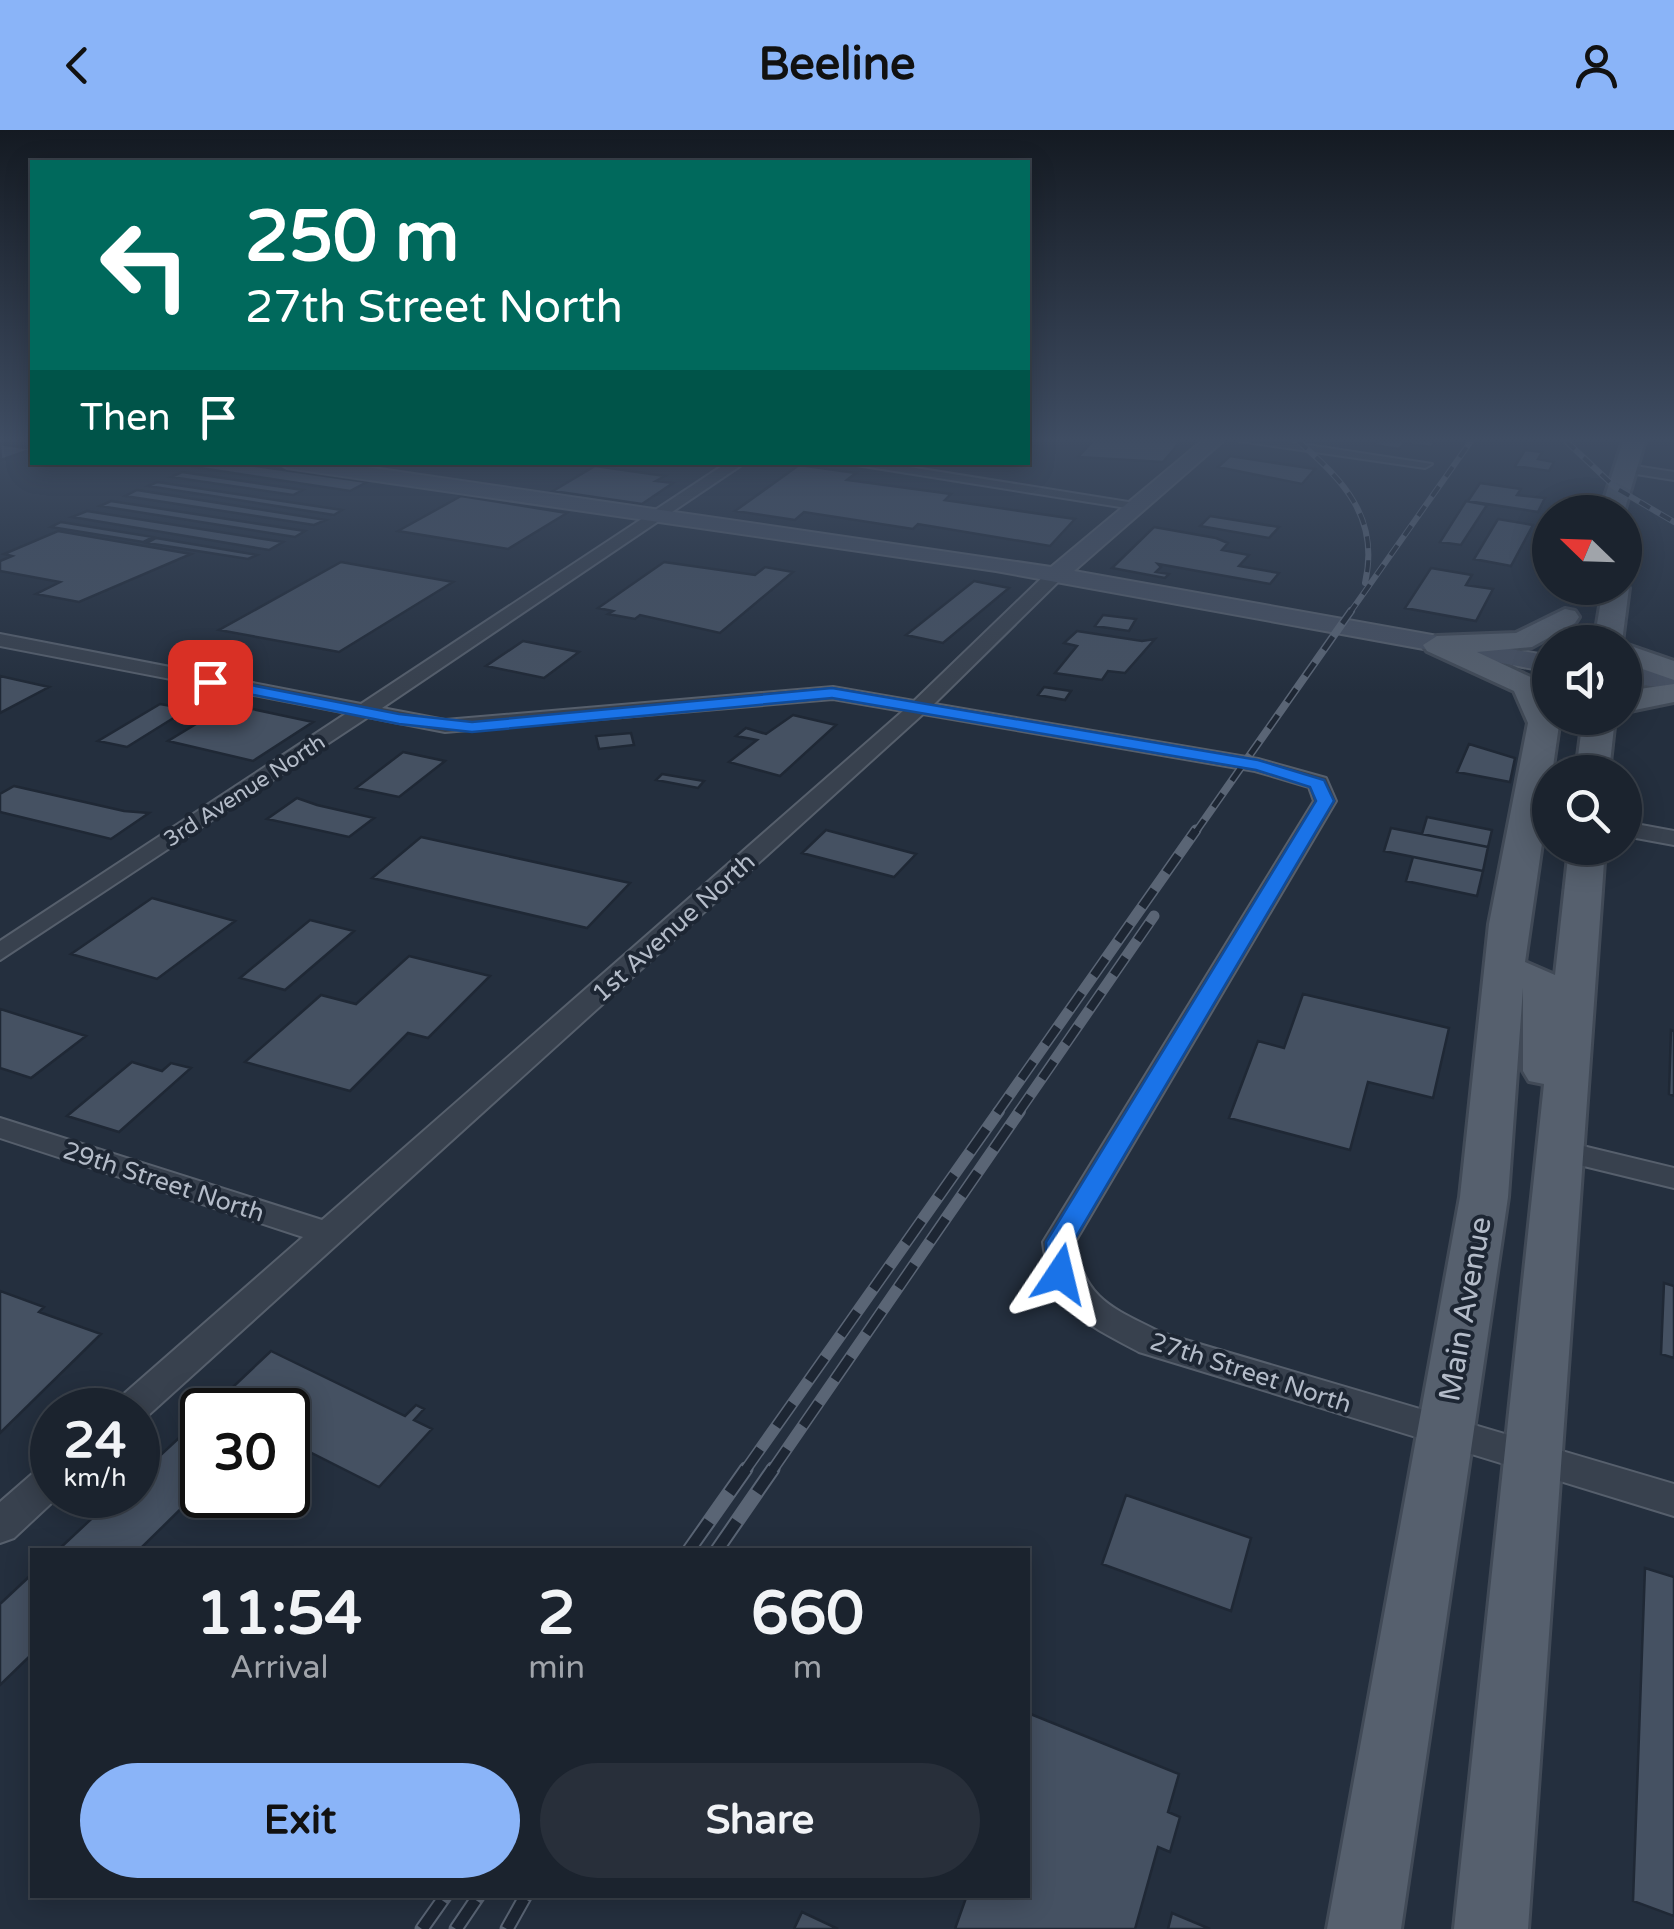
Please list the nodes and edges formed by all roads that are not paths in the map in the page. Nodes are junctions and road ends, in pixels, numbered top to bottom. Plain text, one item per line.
1 (645, 525) edge
2 (719, 525) edge
3 (1115, 525) edge
4 (1055, 575) junction
5 (1532, 638) edge
6 (0, 640) edge
7 (1437, 645) junction
8 (1642, 656) edge
9 (1532, 661) edge
10 (1674, 671) edge
11 (1642, 677) edge
12 (1674, 682) edge
13 (1532, 691) edge
14 (1674, 693) edge
15 (1642, 696) edge
16 (919, 707) junction
17 (363, 712) junction
18 (1542, 735) edge
19 (1642, 832) edge
20 (1674, 838) edge
21 (1586, 865) edge
22 (0, 952) edge
23 (1504, 969) junction
24 (0, 1128) edge
25 (1560, 1171) junction
26 (1674, 1178) edge
27 (329, 1234) junction
28 (155, 1388) edge
29 (1445, 1432) junction
30 (1532, 1456) junction
31 (30, 1499) edge
32 (1674, 1500) edge
33 (0, 1526) edge
34 (1364, 1929) edge
35 (1491, 1929) edge

1 - 17 street, 3rd Avenue North
2 - 4 main road
3 - 4 main road, 1st Avenue North
4 - 7 main road
4 - 16 street, 1st Avenue North
5 - 7 main road
6 - 17 street, 27th Street North
7 - 9 main road
7 - 13 main road
8 - 10 main road
11 - 12 main road
14 - 15 main road
16 - 17 street, 27th Street North
16 - 27 street, 1st Avenue North
16 - 29 street, 27th Street North
17 - 22 street, 3rd Avenue North
18 - 23 main road, Main Avenue
19 - 20 street
21 - 25 main road
23 - 25 main road
23 - 29 main road, Main Avenue
24 - 27 street, 29th Street North
25 - 26 street
25 - 30 main road
27 - 28 street, 1st Avenue North
29 - 30 street
29 - 34 main road, Main Avenue
30 - 32 street
30 - 35 main road
31 - 33 street

